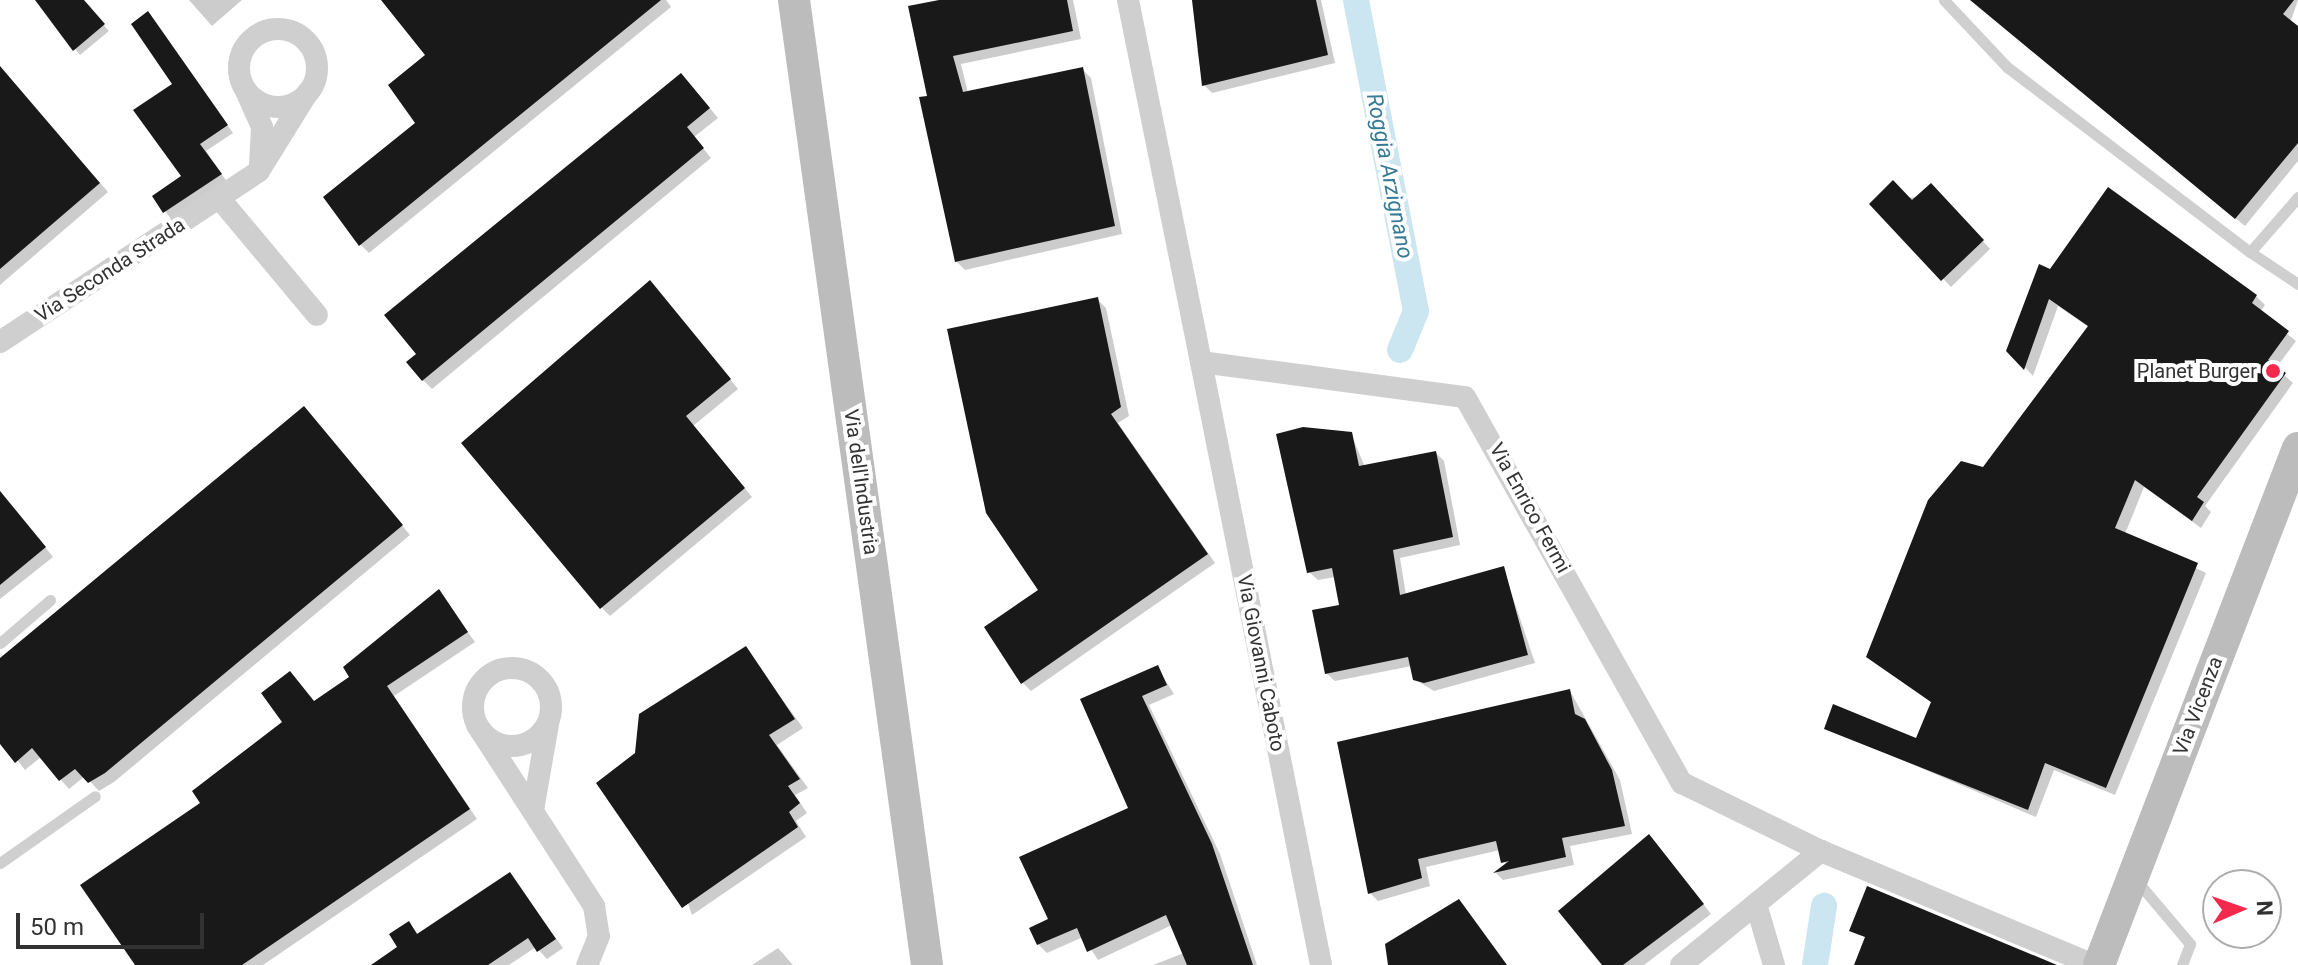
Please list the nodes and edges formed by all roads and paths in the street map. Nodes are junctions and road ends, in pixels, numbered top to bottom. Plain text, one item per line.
1 (794, 0) edge
2 (1128, 0) edge
3 (1944, 0) edge
4 (243, 86) junction
5 (308, 92) junction
6 (259, 171) junction
7 (2298, 197) edge
8 (220, 199) junction
9 (2250, 252) junction
10 (2298, 284) edge
11 (317, 315) dead end
12 (0, 342) edge
13 (1201, 362) junction
14 (2298, 448) edge
15 (50, 600) dead end
16 (0, 643) edge
17 (549, 720) junction
18 (477, 725) junction
19 (95, 796) dead end
20 (533, 810) junction
21 (1821, 851) junction
22 (0, 863) edge
23 (2133, 877) junction
24 (1756, 904) junction
25 (587, 965) edge
26 (927, 965) edge
27 (1321, 965) edge
28 (1681, 965) edge
29 (1774, 965) edge
30 (2096, 965) edge
31 (2182, 965) edge

1 - 26 main road, Via dell'Industria
2 - 13 street
3 - 9 lane
4 - 5 street
4 - 5 street, Via Seconda Strada
4 - 6 street
5 - 6 street, Via Seconda Strada
6 - 8 street, Via Seconda Strada
7 - 9 lane
8 - 11 street
8 - 12 street, Via Seconda Strada
9 - 10 lane
13 - 21 street, Via Enrico Fermi
13 - 27 street, Via Giovanni Caboto
14 - 23 main road, Via Vicenza
15 - 16 lane
17 - 18 street
17 - 18 street
17 - 20 street
18 - 20 street
19 - 22 lane
20 - 25 street
21 - 24 street
21 - 30 street, Via Enrico Fermi
23 - 30 main road, Via Vicenza
23 - 31 lane
24 - 28 street
24 - 29 street

